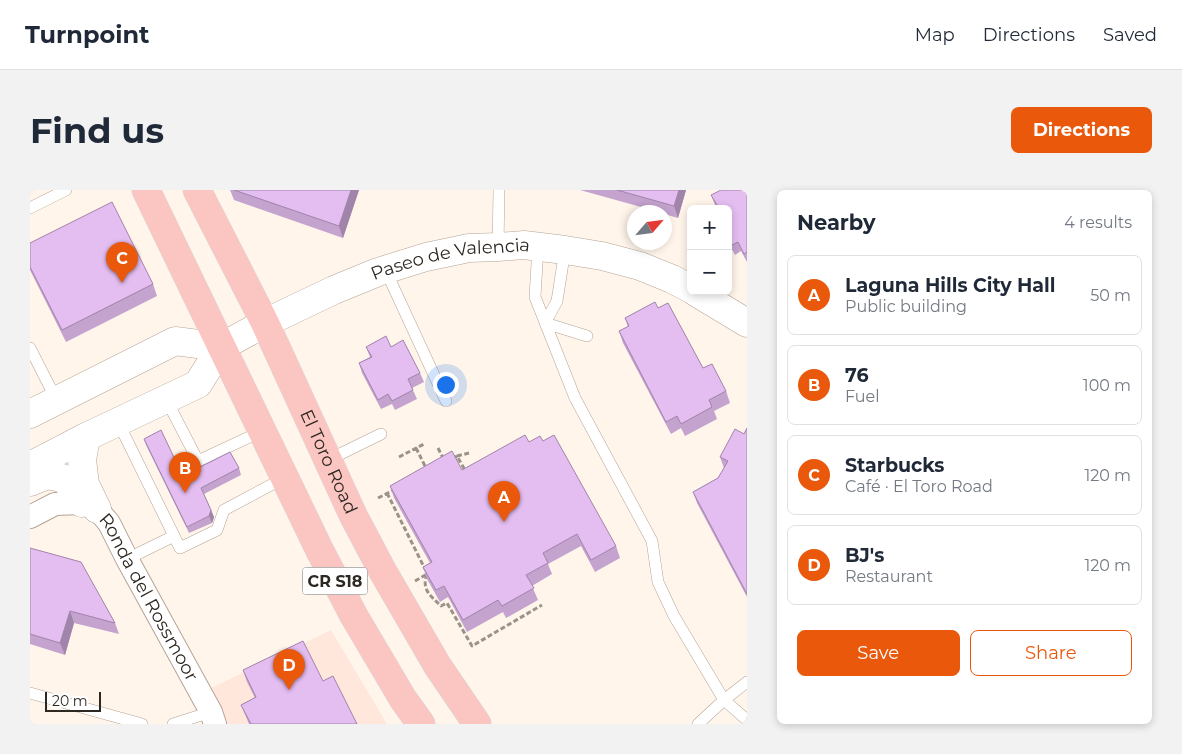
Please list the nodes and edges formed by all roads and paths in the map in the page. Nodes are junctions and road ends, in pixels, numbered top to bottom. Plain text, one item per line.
1 (66, 190) edge
2 (146, 190) edge
3 (197, 190) edge
4 (499, 190) edge
5 (30, 208) edge
6 (498, 247) junction
7 (538, 247) junction
8 (565, 250) junction
9 (385, 269) junction
10 (687, 287) edge
11 (701, 295) edge
12 (265, 323) junction
13 (545, 323) junction
14 (747, 323) edge
15 (587, 336) dead end
16 (220, 347) junction
17 (30, 348) edge
18 (166, 399) junction
19 (446, 400) dead end
20 (57, 401) junction
21 (30, 414) edge
22 (118, 422) junction
23 (262, 431) junction
24 (380, 434) dead end
25 (86, 437) junction
26 (424, 444) dead end
27 (416, 448) junction
28 (438, 448) dead end
29 (469, 453) dead end
30 (457, 456) junction
31 (399, 457) dead end
32 (328, 460) junction
33 (30, 466) edge
34 (428, 472) edge
35 (284, 478) junction
36 (470, 480) edge
37 (30, 482) edge
38 (395, 489) edge
39 (387, 493) junction
40 (378, 498) dead end
41 (89, 506) junction
42 (30, 517) edge
43 (174, 536) junction
44 (127, 559) junction
45 (428, 574) junction
46 (414, 581) dead end
47 (438, 604) junction
48 (542, 605) dead end
49 (433, 606) dead end
50 (747, 682) edge
51 (30, 692) edge
52 (724, 700) junction
53 (213, 718) edge
54 (747, 720) edge
55 (142, 724) edge
56 (173, 724) edge
57 (421, 724) edge
58 (477, 724) edge
59 (698, 724) edge

1 - 5 lane
2 - 16 main road, CR S18
3 - 12 main road, El Toro Road / CR S18
4 - 6 lane
6 - 7 main road, Paseo de Valencia
6 - 9 main road, Paseo de Valencia
7 - 8 main road, Paseo de Valencia
7 - 13 lane
8 - 10 main road, Paseo de Valencia
8 - 13 lane
9 - 12 main road, Paseo de Valencia
9 - 19 lane
11 - 14 main road
12 - 16 main road, Paseo de Valencia
12 - 32 main road, El Toro Road / CR S18
13 - 15 lane
13 - 52 lane
16 - 18 main road
16 - 20 main road
16 - 23 main road, CR S18
17 - 20 lane
18 - 22 main road
18 - 23 lane
20 - 21 main road
22 - 25 main road
22 - 43 lane
23 - 35 main road, CR S18
24 - 32 lane
25 - 33 main road
25 - 41 main road
26 - 27 path
27 - 31 path
27 - 34 path
28 - 30 path
29 - 30 path
30 - 36 path
32 - 58 main road, El Toro Road / CR S18
35 - 43 lane
35 - 57 main road, CR S18
37 - 41 main road
38 - 39 path
39 - 40 path
39 - 45 path
41 - 42 street, Ronda del Rossmoor
41 - 44 street, Ronda del Rossmoor
43 - 44 lane
44 - 53 street, Ronda del Rossmoor
45 - 46 path
45 - 47 path
47 - 48 path
47 - 49 path
50 - 52 lane
51 - 55 lane
52 - 54 lane
52 - 59 lane
53 - 56 lane

